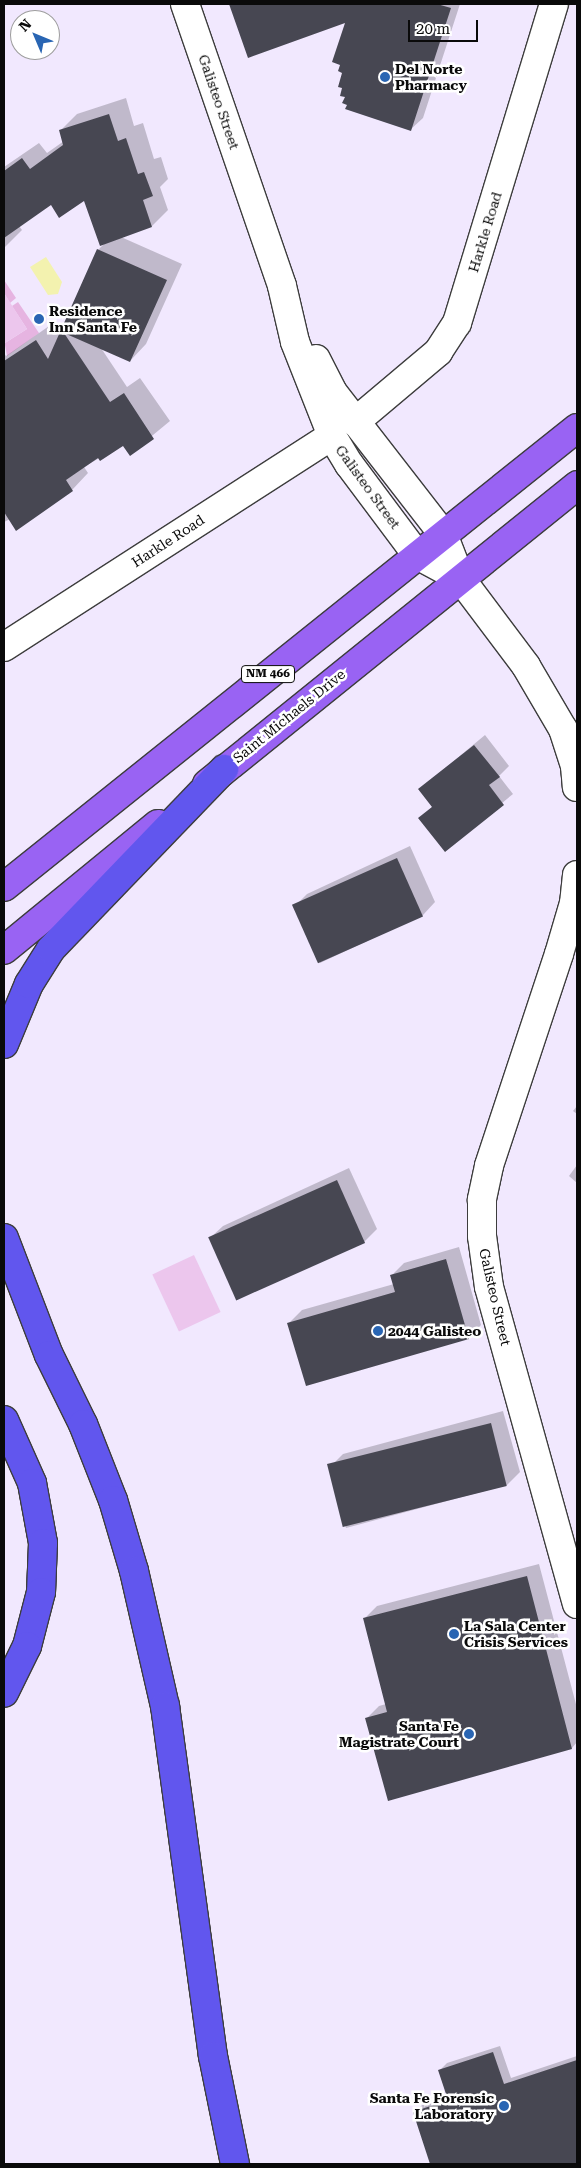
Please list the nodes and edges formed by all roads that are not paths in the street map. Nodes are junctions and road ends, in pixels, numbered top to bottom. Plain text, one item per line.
1 (185, 4) edge
2 (554, 4) edge
3 (282, 286) junction
4 (355, 422) junction
5 (577, 428) edge
6 (332, 436) junction
7 (577, 485) edge
8 (443, 534) junction
9 (417, 554) junction
10 (460, 578) junction
11 (4, 647) edge
12 (224, 769) junction
13 (577, 787) edge
14 (577, 875) edge
15 (4, 887) edge
16 (4, 950) edge
17 (4, 1044) edge
18 (4, 1238) edge
19 (4, 1286) edge
20 (49, 1355) junction
21 (4, 1420) edge
22 (577, 1604) edge
23 (4, 1693) edge
24 (235, 2164) edge

1 - 3 street, Galisteo Street
2 - 4 street, Harkle Road
3 - 4 street, Galisteo Street
3 - 6 street, Galisteo Street
4 - 8 street, Galisteo Street
5 - 8 main road, NM 466
6 - 9 street, Galisteo Street
6 - 11 street, Harkle Road
7 - 10 main road, Saint Michaels Drive
8 - 9 main road, NM 466
8 - 10 street, Galisteo Street
9 - 10 street, Galisteo Street
9 - 15 main road, NM 466
10 - 12 main road, Saint Michaels Drive
10 - 13 street, Galisteo Street
12 - 16 main road, Saint Michaels Drive
12 - 17 highway
14 - 22 street, Galisteo Street
18 - 20 highway
19 - 20 highway
20 - 24 highway
21 - 23 highway

